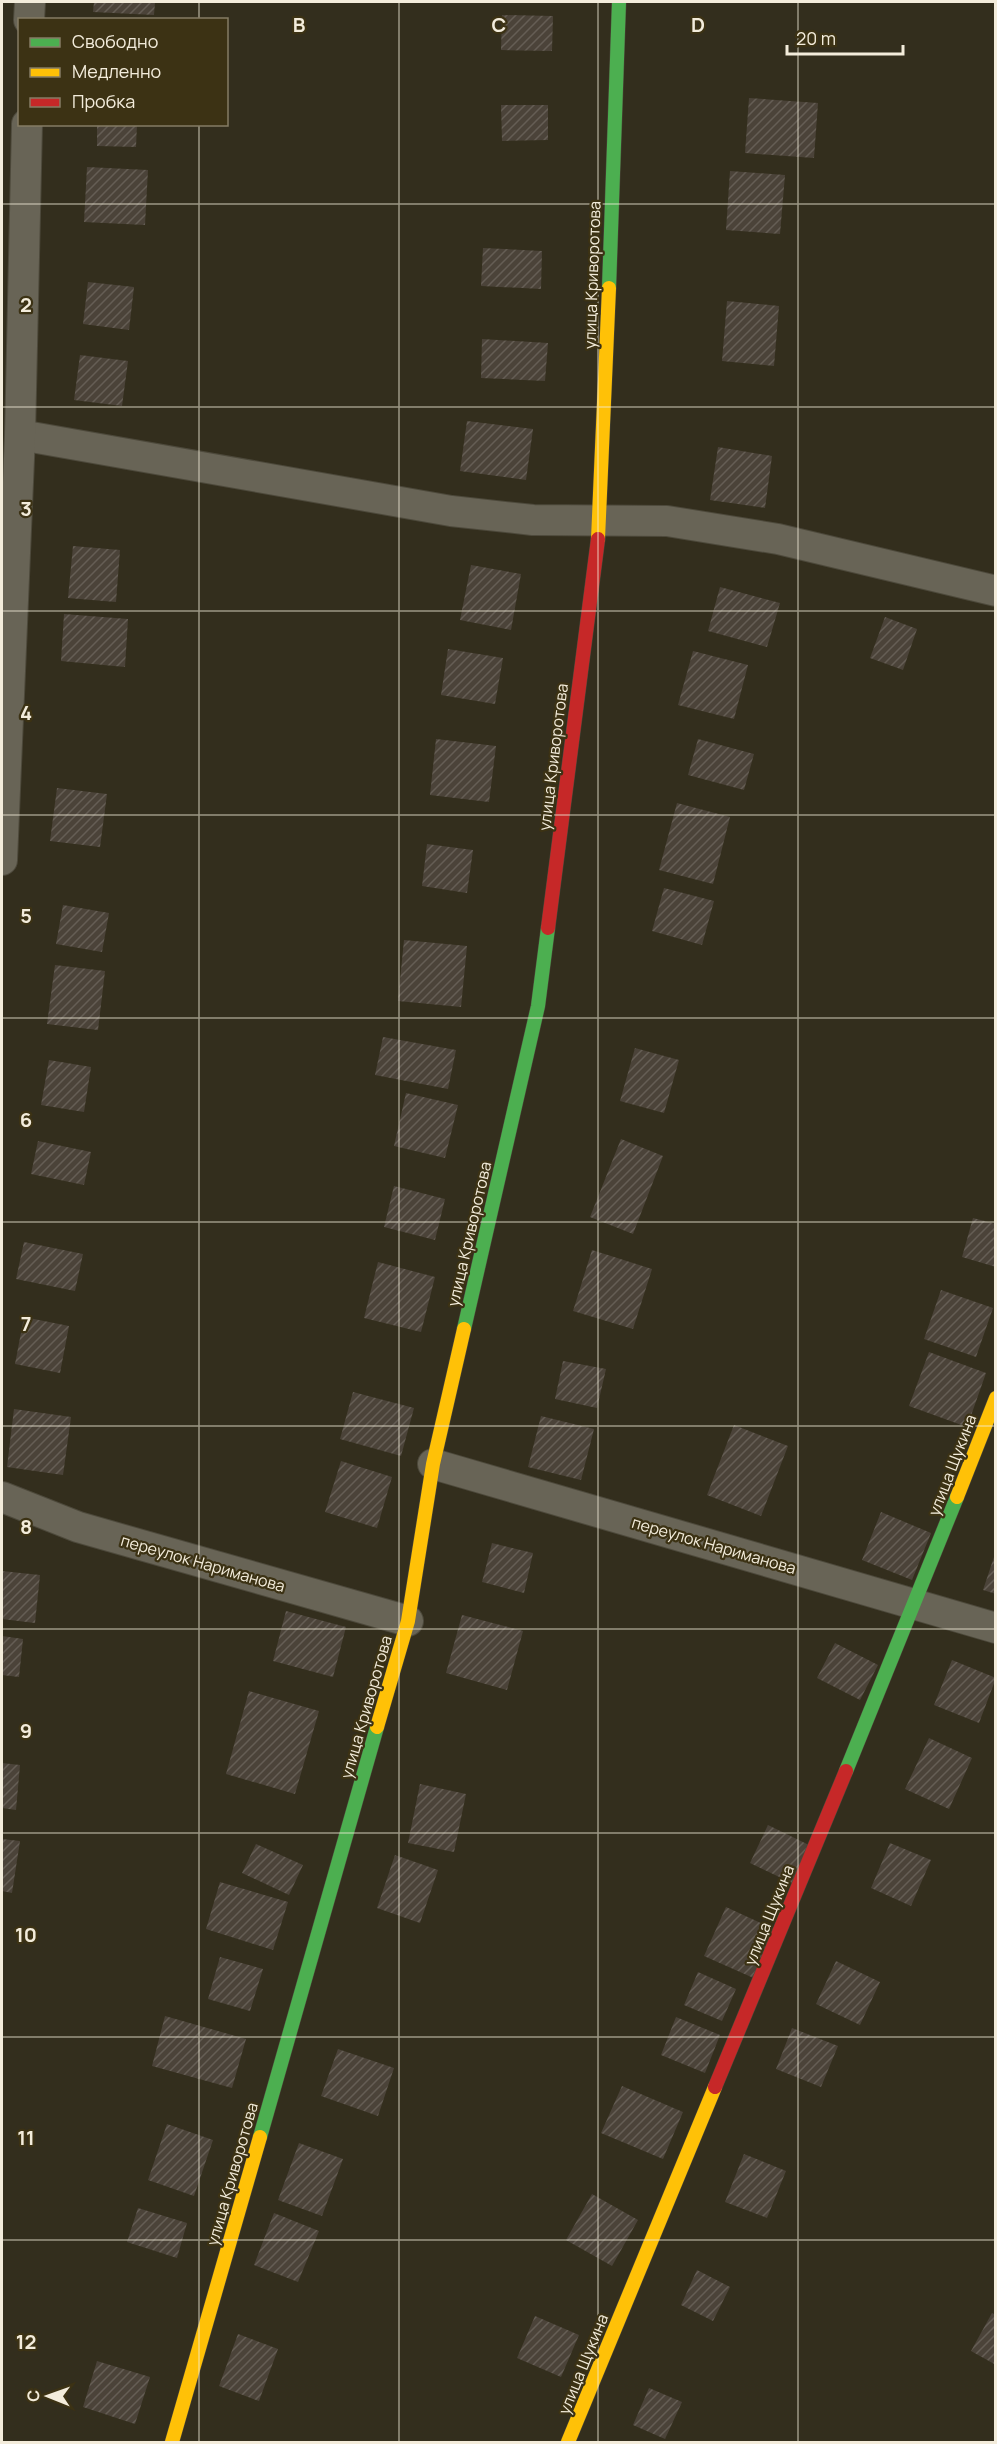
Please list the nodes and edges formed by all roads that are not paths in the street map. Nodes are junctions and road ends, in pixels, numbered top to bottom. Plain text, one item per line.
1 (30, 2) edge
2 (619, 2) edge
3 (29, 18) edge
4 (27, 126) edge
5 (14, 219) edge
6 (20, 435) junction
7 (600, 520) junction
8 (996, 591) edge
9 (2, 860) edge
10 (996, 1398) edge
11 (433, 1464) junction
12 (2, 1497) edge
13 (916, 1603) junction
14 (408, 1621) junction
15 (996, 1628) edge
16 (171, 2442) edge
17 (568, 2442) edge

1 - 3 street
2 - 7 street, улица Криворотова
4 - 5 street
5 - 6 street
6 - 7 street
6 - 9 street
7 - 8 street
7 - 11 street, улица Криворотова
10 - 13 street, улица Щукина
11 - 13 street, переулок Нариманова
11 - 14 street, улица Криворотова
12 - 14 street, переулок Нариманова
13 - 15 street, переулок Нариманова
13 - 17 street, улица Щукина
14 - 16 street, улица Криворотова

